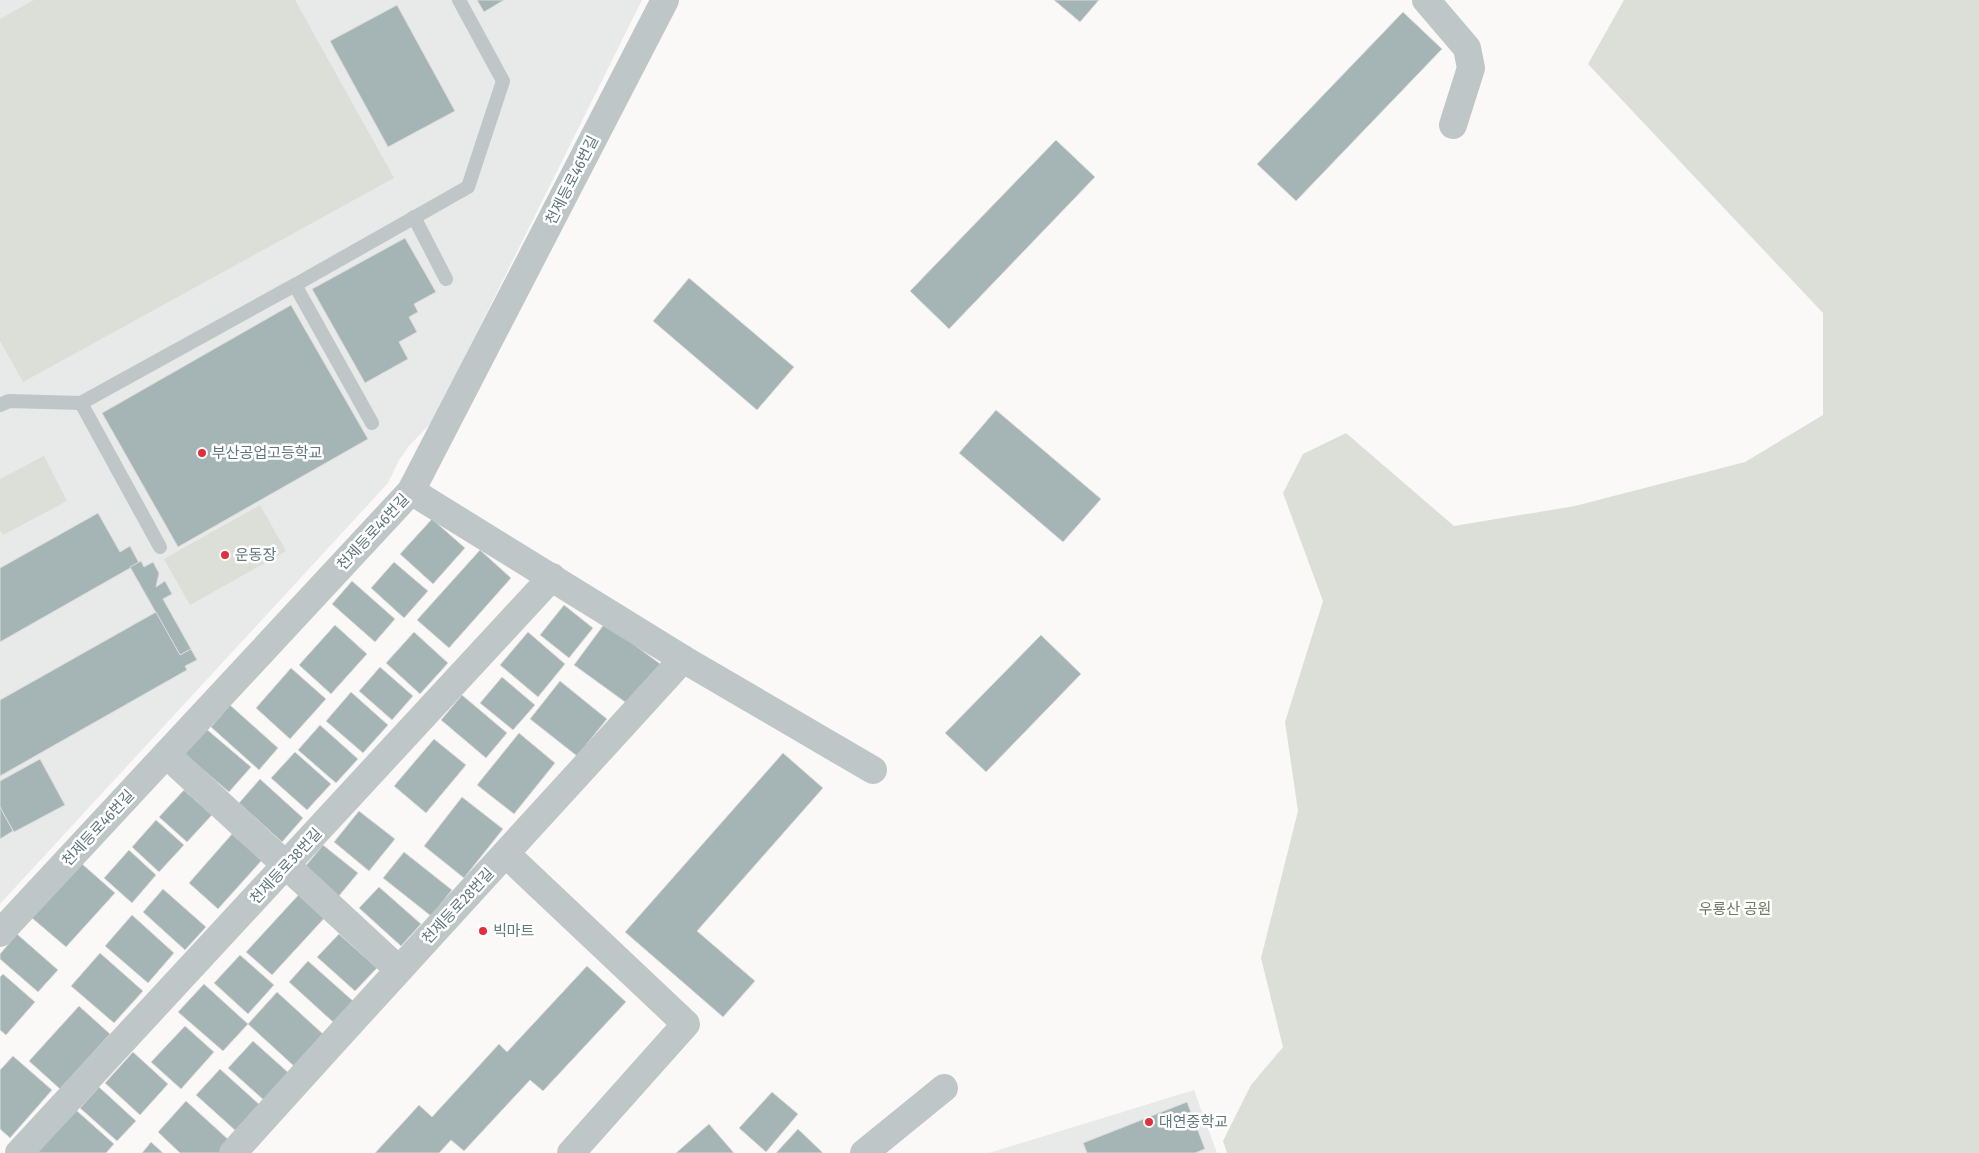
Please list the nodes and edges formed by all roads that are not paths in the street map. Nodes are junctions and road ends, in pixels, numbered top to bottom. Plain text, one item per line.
1 (459, 0) edge
2 (665, 0) edge
3 (1426, 0) edge
4 (1453, 125) dead end
5 (414, 217) junction
6 (446, 279) dead end
7 (295, 285) junction
8 (80, 403) junction
9 (0, 405) edge
10 (372, 423) dead end
11 (411, 491) junction
12 (160, 547) dead end
13 (552, 577) junction
14 (683, 659) junction
15 (167, 755) junction
16 (873, 770) dead end
17 (506, 854) junction
18 (287, 866) junction
19 (0, 933) edge
20 (398, 969) junction
21 (944, 1088) dead end
22 (19, 1153) edge
23 (233, 1153) edge
24 (571, 1153) edge
25 (864, 1153) edge

1 - 5 lane
2 - 11 street, 천제등로46번길
3 - 4 street
5 - 6 lane
5 - 7 lane
7 - 8 lane
7 - 10 lane
8 - 9 lane
8 - 12 lane
11 - 13 street
11 - 15 street, 천제등로46번길
13 - 14 street
13 - 18 street, 천제등로38번길
14 - 16 street
14 - 17 street, 천제등로28번길
15 - 18 street
15 - 19 street, 천제등로46번길
17 - 20 street, 천제등로28번길
17 - 24 street
18 - 20 street
18 - 22 street, 천제등로38번길
20 - 23 street, 천제등로28번길
21 - 25 street

